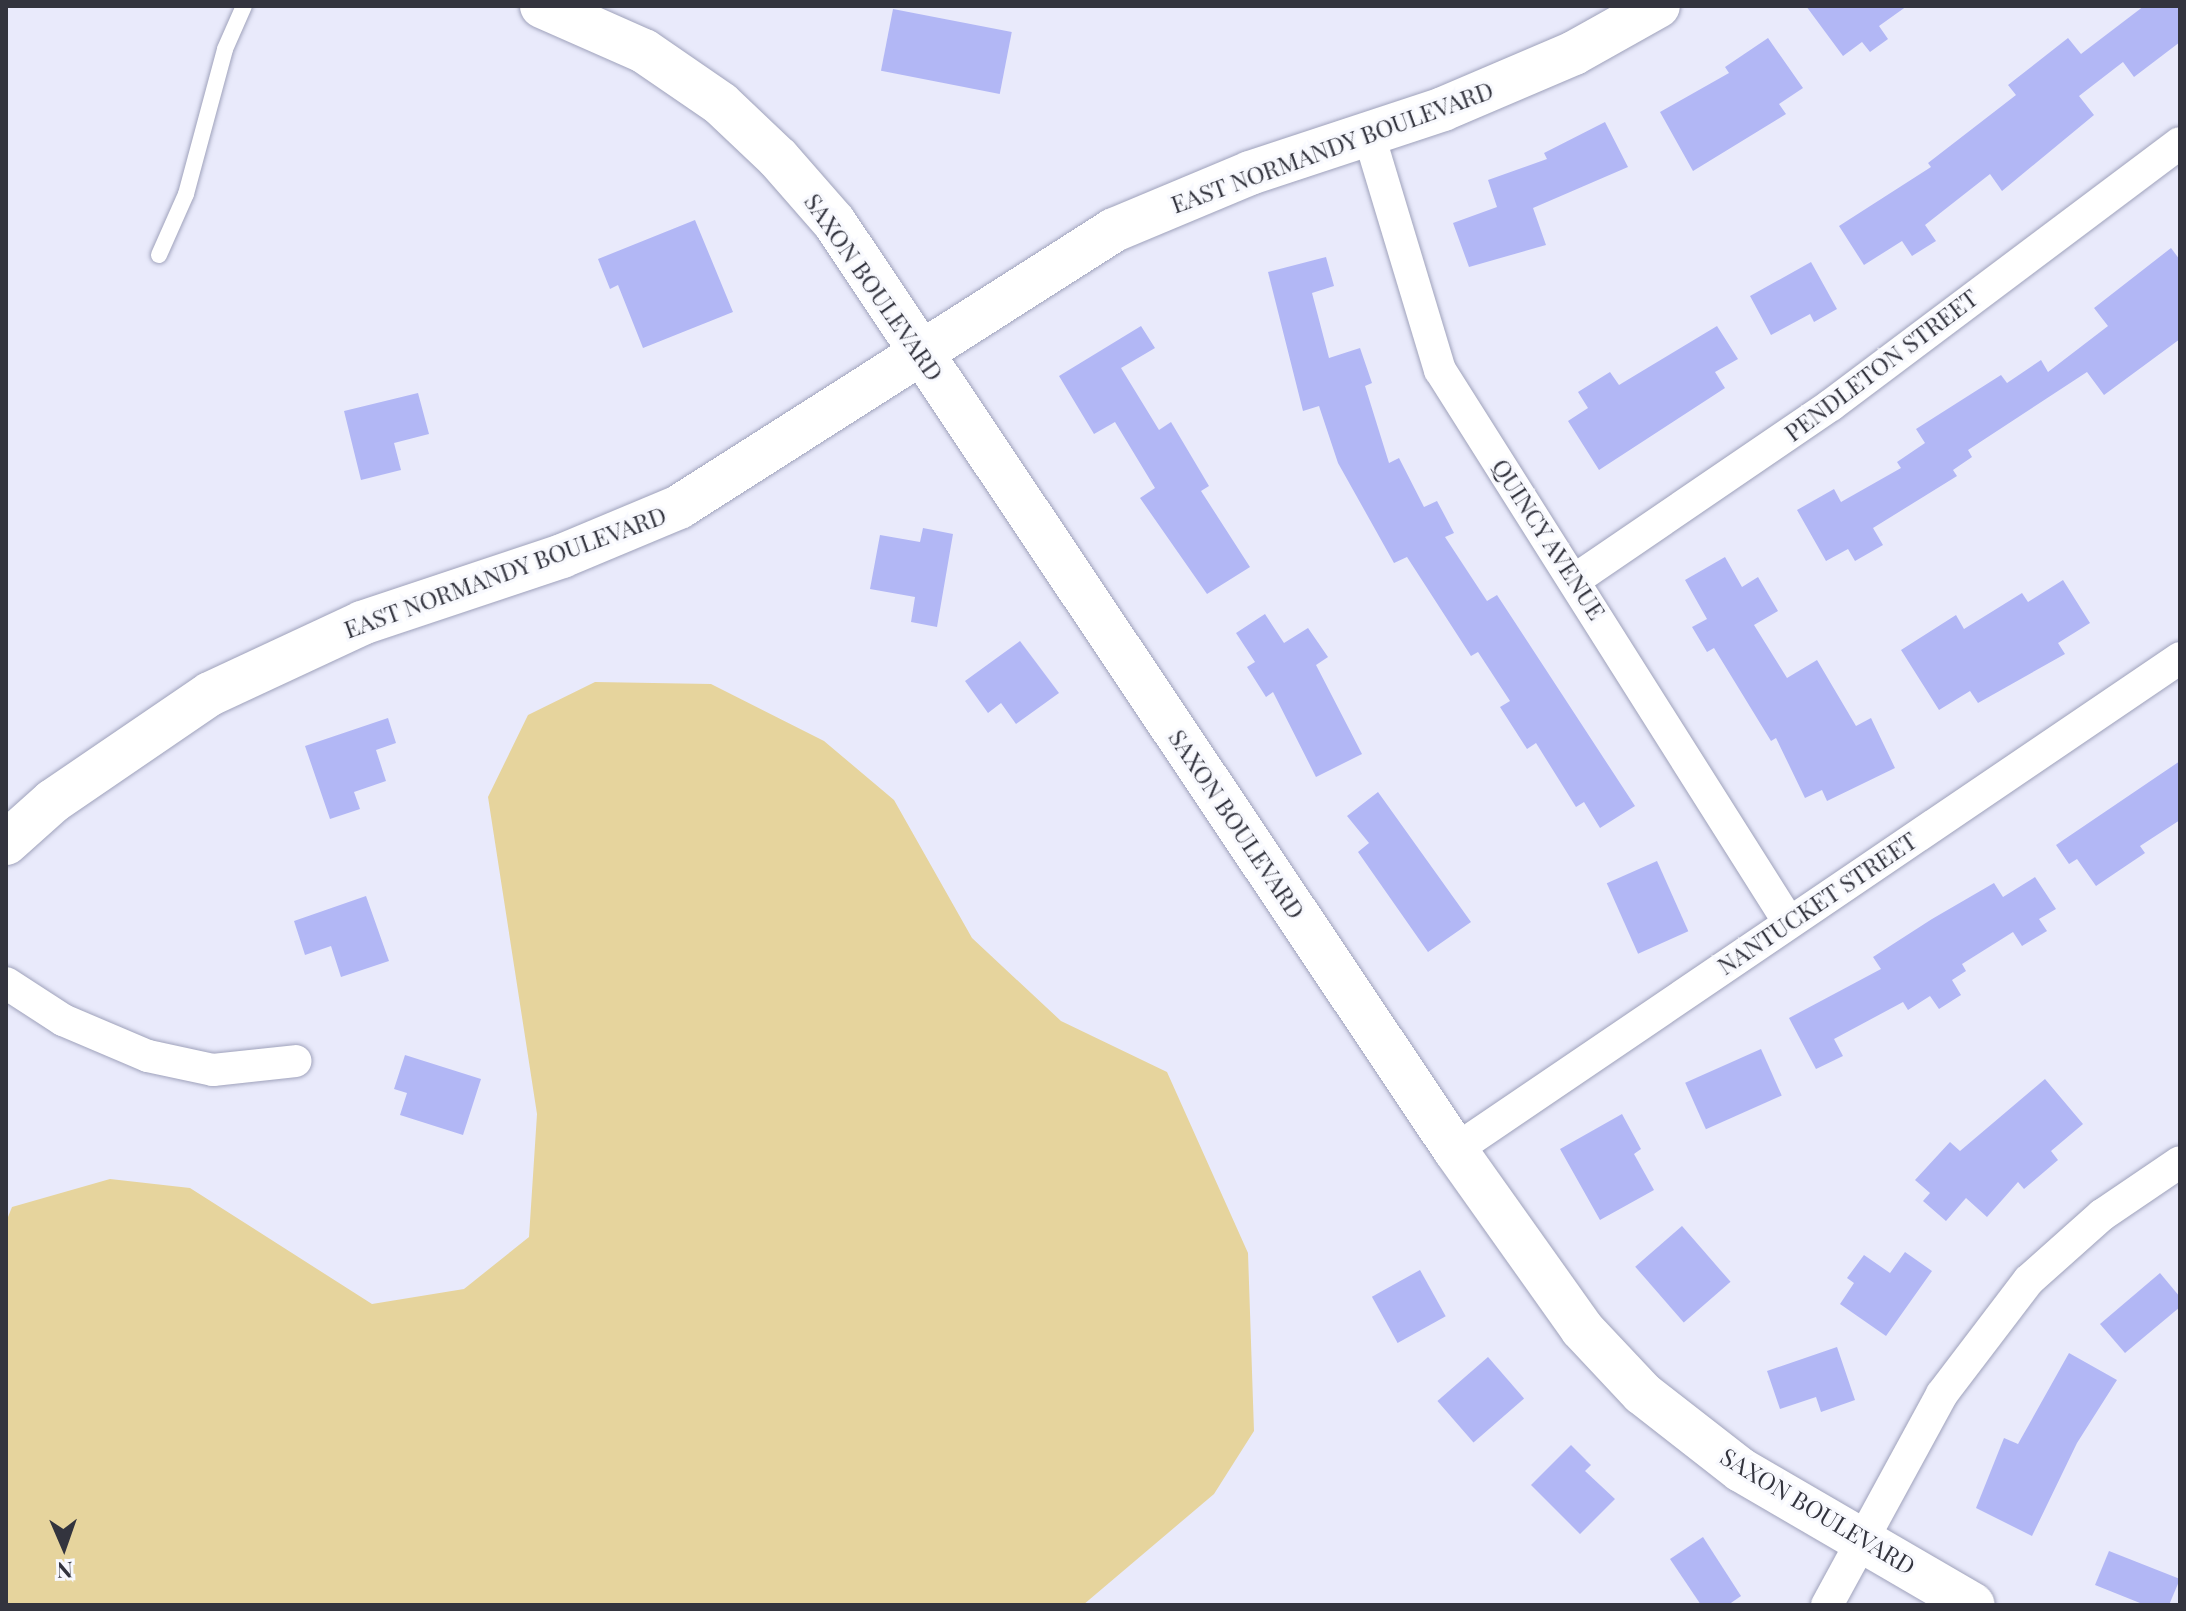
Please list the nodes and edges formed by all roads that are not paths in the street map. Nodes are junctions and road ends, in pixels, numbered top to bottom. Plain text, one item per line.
1 (244, 6) edge
2 (542, 6) edge
3 (1658, 6) edge
4 (1368, 132) junction
5 (2180, 143) edge
6 (159, 255) dead end
7 (920, 350) junction
8 (1576, 579) junction
9 (2180, 658) edge
10 (6, 843) edge
11 (1788, 921) junction
12 (6, 983) edge
13 (296, 1061) dead end
14 (1455, 1150) junction
15 (2180, 1162) edge
16 (1862, 1541) junction
17 (1827, 1605) edge
18 (1973, 1605) edge

1 - 6 lane
2 - 7 main road, SAXON BOULEVARD
3 - 4 main road, EAST NORMANDY BOULEVARD
4 - 7 main road, EAST NORMANDY BOULEVARD
4 - 8 street, QUINCY AVENUE
5 - 8 street, PENDLETON STREET
7 - 10 main road, EAST NORMANDY BOULEVARD
7 - 14 main road, SAXON BOULEVARD
8 - 11 street, QUINCY AVENUE
9 - 11 street, NANTUCKET STREET
11 - 14 street, NANTUCKET STREET
12 - 13 street
14 - 16 main road, SAXON BOULEVARD
15 - 16 street
16 - 17 street
16 - 18 main road, SAXON BOULEVARD

